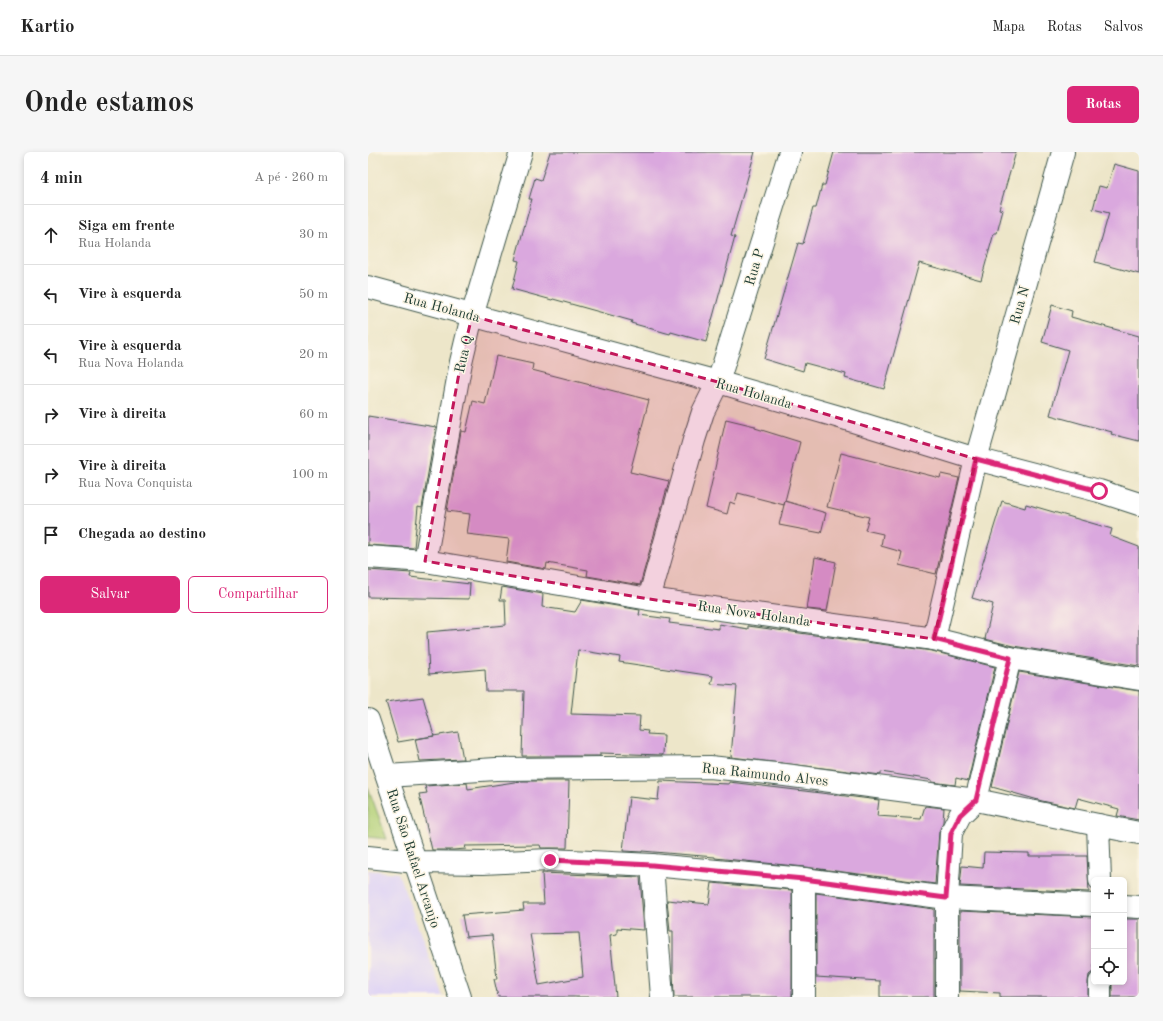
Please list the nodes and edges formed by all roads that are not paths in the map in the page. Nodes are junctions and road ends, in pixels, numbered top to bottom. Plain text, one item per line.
1 (520, 152) edge
2 (790, 152) edge
3 (1063, 152) edge
4 (368, 287) edge
5 (472, 316) junction
6 (718, 382) junction
7 (976, 459) junction
8 (1139, 504) edge
9 (368, 557) edge
10 (425, 561) junction
11 (650, 599) junction
12 (934, 639) junction
13 (1010, 658) junction
14 (1139, 679) edge
15 (368, 720) edge
16 (387, 776) junction
17 (976, 800) junction
18 (1098, 826) junction
19 (1139, 833) edge
20 (368, 857) edge
21 (416, 862) junction
22 (652, 865) junction
23 (1100, 877) edge
24 (804, 879) junction
25 (946, 898) junction
26 (1091, 905) edge
27 (1127, 906) edge
28 (1139, 907) edge
29 (1100, 985) edge
30 (460, 997) edge
31 (662, 997) edge
32 (804, 997) edge
33 (947, 997) edge
34 (1100, 997) edge

1 - 5 street, Rua Q
2 - 6 street, Rua P
3 - 7 street, Rua N
4 - 5 street, Rua Holanda
5 - 6 street, Rua Holanda
5 - 10 street, Rua Q
6 - 7 street, Rua Holanda
6 - 11 street, Rua P
7 - 8 street, Rua Holanda
7 - 12 street, Rua N
9 - 10 street, Rua Nova Holanda
10 - 11 street, Rua Nova Holanda
11 - 12 street, Rua Nova Holanda
12 - 13 street, Rua Nova Holanda
13 - 14 street, Rua Nova Holanda
13 - 17 street
15 - 16 street, Rua São Rafael Arcanjo
16 - 17 street, Rua Raimundo Alves
16 - 21 street, Rua São Rafael Arcanjo
17 - 18 street, Rua Raimundo Alves
17 - 25 street
18 - 19 street, Rua Raimundo Alves
18 - 23 street
20 - 21 street
21 - 22 street
21 - 30 street, Rua São Rafael Arcanjo
22 - 24 street
22 - 31 street
24 - 25 street
24 - 32 street
25 - 26 street
25 - 33 street
27 - 28 street
29 - 34 street

